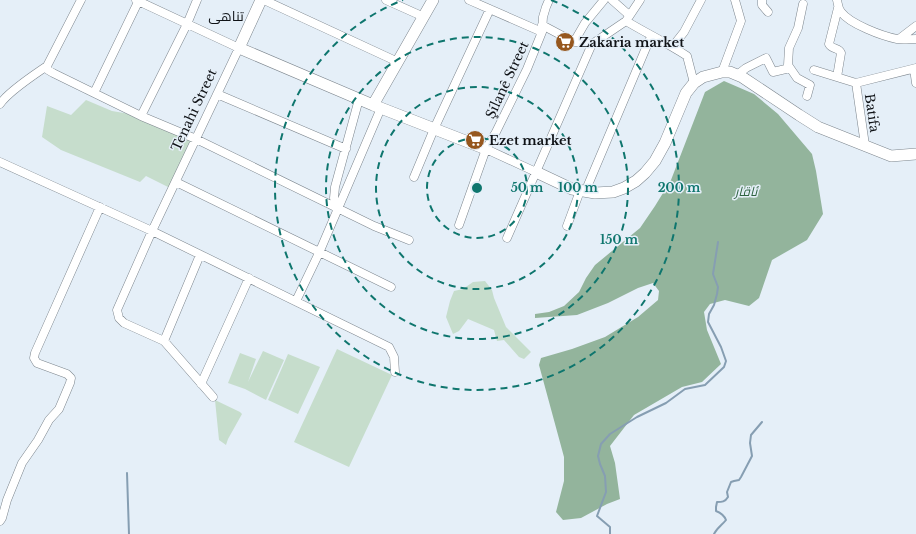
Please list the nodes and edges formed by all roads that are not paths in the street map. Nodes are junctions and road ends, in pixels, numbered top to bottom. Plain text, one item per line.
1 (81, 0) edge
2 (138, 0) edge
3 (197, 0) edge
4 (261, 0) edge
5 (264, 0) edge
6 (386, 0) edge
7 (433, 0) edge
8 (469, 0) edge
9 (549, 0) edge
10 (604, 0) edge
11 (612, 0) edge
12 (640, 0) edge
13 (701, 0) edge
14 (735, 0) edge
15 (762, 0) edge
16 (803, 4) dead end
17 (838, 4) edge
18 (490, 9) junction
19 (768, 12) dead end
20 (424, 16) junction
21 (628, 18) junction
22 (187, 24) junction
23 (916, 26) edge
24 (542, 28) junction
25 (651, 36) junction
26 (899, 39) junction
27 (916, 39) edge
28 (574, 42) junction
29 (592, 44) junction
30 (673, 46) junction
31 (239, 48) junction
32 (398, 62) junction
33 (47, 66) junction
34 (790, 68) junction
35 (915, 68) edge
36 (814, 70) dead end
37 (722, 72) junction
38 (737, 75) junction
39 (837, 77) junction
40 (694, 83) junction
41 (856, 83) junction
42 (916, 83) edge
43 (94, 93) junction
44 (217, 94) junction
45 (808, 96) dead end
46 (359, 99) junction
47 (0, 104) edge
48 (377, 107) junction
49 (141, 116) junction
50 (434, 129) junction
51 (196, 139) junction
52 (865, 146) junction
53 (346, 149) junction
54 (486, 149) junction
55 (916, 154) edge
56 (0, 162) edge
57 (536, 172) junction
58 (414, 177) dead end
59 (176, 182) junction
60 (582, 191) junction
61 (100, 207) junction
62 (338, 208) junction
63 (459, 225) dead end
64 (566, 226) dead end
65 (152, 231) junction
66 (507, 238) dead end
67 (410, 240) dead end
68 (319, 253) junction
69 (200, 254) junction
70 (249, 278) junction
71 (391, 287) dead end
72 (296, 301) junction
73 (164, 341) junction
74 (395, 372) dead end
75 (201, 384) junction
76 (213, 397) dead end
77 (0, 521) edge

1 - 33 street
2 - 22 street
2 - 43 street
3 - 22 street
4 - 31 street, Tenahi Street
5 - 32 street
6 - 20 street
7 - 20 street
8 - 18 street
9 - 24 street, Şílanê Street
10 - 28 street
11 - 21 street
12 - 21 street
13 - 30 street
14 - 37 street
15 - 19 street
16 - 34 street
17 - 26 street
17 - 39 street
18 - 24 street
18 - 50 street
20 - 32 street
21 - 25 street
21 - 29 street
22 - 31 street
22 - 49 street
23 - 26 street
24 - 28 street
24 - 54 street, Şílanê Street
25 - 30 street
25 - 60 street
26 - 27 street
28 - 29 street
29 - 57 street
30 - 40 street
31 - 44 street, Tenahi Street
31 - 46 street
32 - 48 street
33 - 43 street
33 - 47 street
34 - 38 street
34 - 45 street
35 - 41 street
35 - 42 street
36 - 39 street
37 - 38 street
37 - 40 street
38 - 52 street
39 - 41 street
40 - 60 street
41 - 52 street, Batifa
43 - 49 street
44 - 51 street, Tenahi Street
44 - 53 street
46 - 48 street
46 - 53 street
48 - 50 street
48 - 62 street
49 - 51 street
50 - 54 street
50 - 58 street
51 - 59 street, Tenahi Street
51 - 62 street
52 - 55 street
53 - 62 street
54 - 57 street
54 - 63 street, Şílanê Street
56 - 61 street
57 - 60 street
57 - 66 street
59 - 65 street, Tenahi Street
59 - 68 street
60 - 64 street
61 - 65 street
61 - 77 street
62 - 67 street
62 - 68 street
65 - 69 street
65 - 73 street, Tenahi Street
68 - 71 street
68 - 72 street
69 - 70 street
69 - 73 street
70 - 72 street
70 - 75 street
72 - 74 street
73 - 75 street
75 - 76 street

